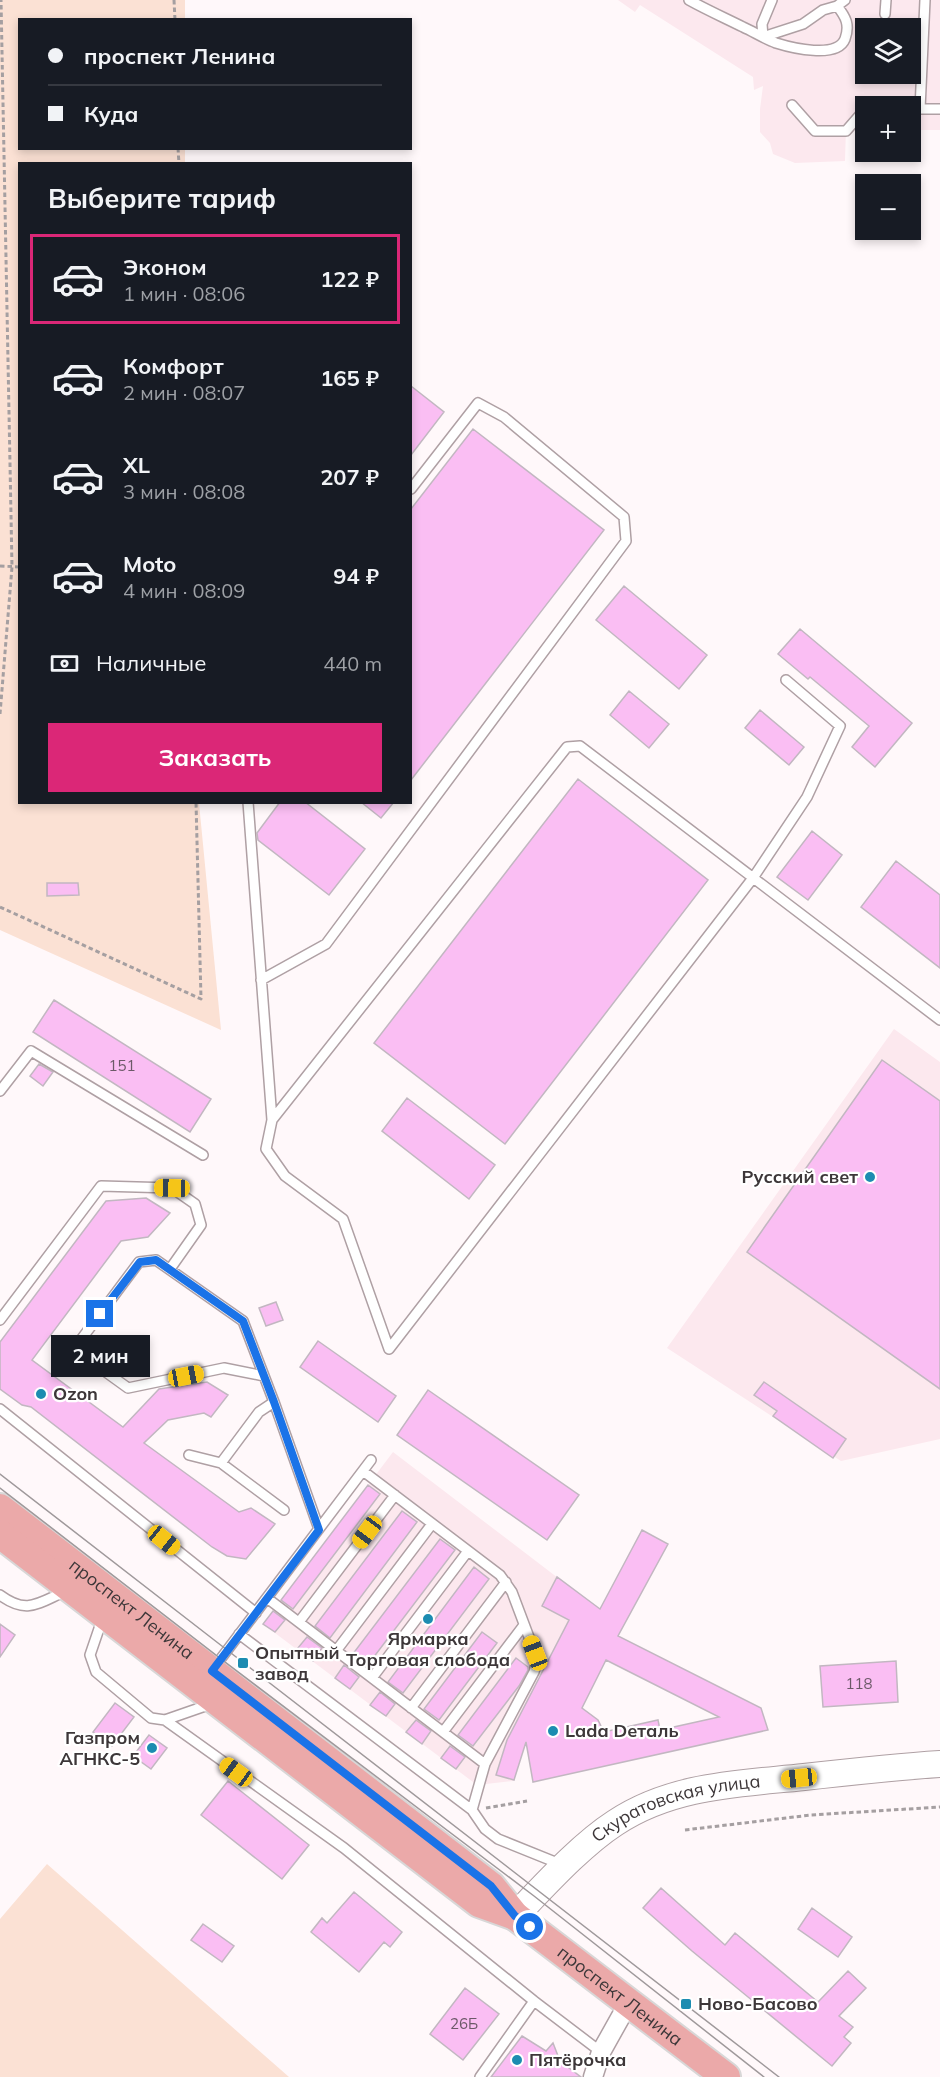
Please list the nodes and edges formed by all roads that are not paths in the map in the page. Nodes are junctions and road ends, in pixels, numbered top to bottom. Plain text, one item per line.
1 (689, 0) edge
2 (714, 0) edge
3 (772, 0) edge
4 (886, 0) edge
5 (925, 0) edge
6 (841, 3) edge
7 (707, 10) junction
8 (885, 14) dead end
9 (763, 37) junction
10 (916, 96) edge
11 (792, 105) dead end
12 (921, 109) edge
13 (940, 109) edge
14 (855, 121) edge
15 (412, 488) edge
16 (786, 680) dead end
17 (248, 804) edge
18 (753, 878) junction
19 (261, 980) junction
20 (940, 1020) edge
21 (0, 1091) edge
22 (272, 1120) junction
23 (204, 1155) dead end
24 (170, 1269) junction
25 (0, 1320) edge
26 (264, 1376) junction
27 (274, 1402) junction
28 (0, 1409) edge
29 (189, 1455) dead end
30 (371, 1460) dead end
31 (221, 1462) junction
32 (363, 1471) junction
33 (394, 1495) junction
34 (0, 1508) edge
35 (284, 1510) dead end
36 (432, 1524) junction
37 (319, 1530) junction
38 (0, 1534) edge
39 (468, 1551) junction
40 (506, 1582) junction
41 (71, 1589) junction
42 (0, 1594) edge
43 (267, 1598) junction
44 (256, 1613) junction
45 (103, 1615) junction
46 (298, 1622) junction
47 (524, 1625) junction
48 (240, 1634) junction
49 (336, 1651) junction
50 (372, 1678) junction
51 (209, 1687) junction
52 (411, 1708) junction
53 (165, 1720) junction
54 (443, 1732) junction
55 (485, 1764) junction
56 (940, 1764) edge
57 (472, 1810) junction
58 (566, 1866) junction
59 (515, 1916) junction
60 (534, 2001) junction
61 (629, 2002) junction
62 (601, 2052) junction
63 (480, 2077) edge
64 (593, 2077) edge
65 (726, 2077) edge

1 - 7 lane
2 - 7 lane
3 - 9 lane
4 - 8 lane
5 - 10 lane
6 - 9 lane
6 - 9 lane
7 - 9 lane
11 - 14 lane
12 - 13 lane
15 - 19 lane
16 - 18 lane
17 - 19 lane
18 - 20 lane
18 - 22 lane
18 - 22 lane
19 - 22 lane
21 - 23 lane
24 - 25 lane
24 - 26 lane
24 - 26 lane
26 - 27 lane
27 - 31 lane
27 - 37 lane
28 - 44 lane
29 - 31 lane
30 - 32 lane
31 - 35 lane
32 - 33 lane
32 - 37 lane
33 - 36 lane
33 - 46 lane
34 - 51 main road, проспект Ленина
36 - 39 lane
36 - 49 lane
37 - 43 lane
38 - 41 main road, проспект Ленина
39 - 40 lane
39 - 50 lane
40 - 47 lane
40 - 52 lane
41 - 42 lane
41 - 45 main road, проспект Ленина
43 - 44 lane
43 - 46 lane
44 - 48 lane
45 - 51 main road, проспект Ленина
45 - 53 lane
46 - 49 lane
47 - 54 lane
47 - 55 lane
48 - 51 lane
48 - 57 lane
49 - 50 lane
50 - 52 lane
51 - 53 lane
51 - 59 main road, проспект Ленина
52 - 54 lane
53 - 60 lane
54 - 55 lane
55 - 57 lane
56 - 58 street, Скуратовская улица
57 - 58 lane
58 - 59 street, Скуратовская улица
59 - 61 main road, проспект Ленина
60 - 62 lane
60 - 63 lane
61 - 62 street
61 - 65 main road, проспект Ленина
62 - 64 street

